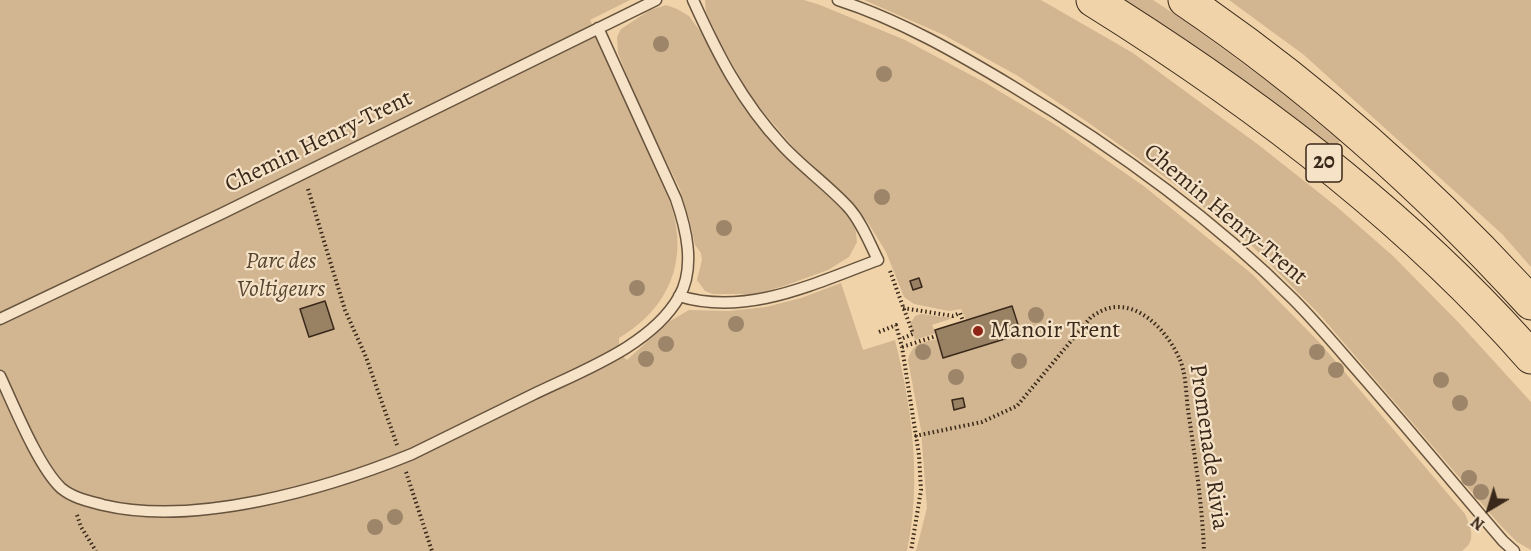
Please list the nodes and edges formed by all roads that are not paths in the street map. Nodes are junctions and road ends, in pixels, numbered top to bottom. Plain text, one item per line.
1 (656, 0) edge
2 (693, 0) edge
3 (838, 0) edge
4 (1093, 0) edge
5 (1185, 0) edge
6 (598, 28) junction
7 (679, 296) junction
8 (1531, 303) edge
9 (0, 319) edge
10 (1531, 357) edge
11 (0, 376) edge
12 (1514, 551) edge

1 - 6 lane, Chemin Henry-Trent
2 - 7 lane
3 - 12 lane, Chemin Henry-Trent
4 - 10 highway, 20
5 - 8 highway, 20
6 - 7 lane
6 - 9 lane, Chemin Henry-Trent
7 - 11 lane

